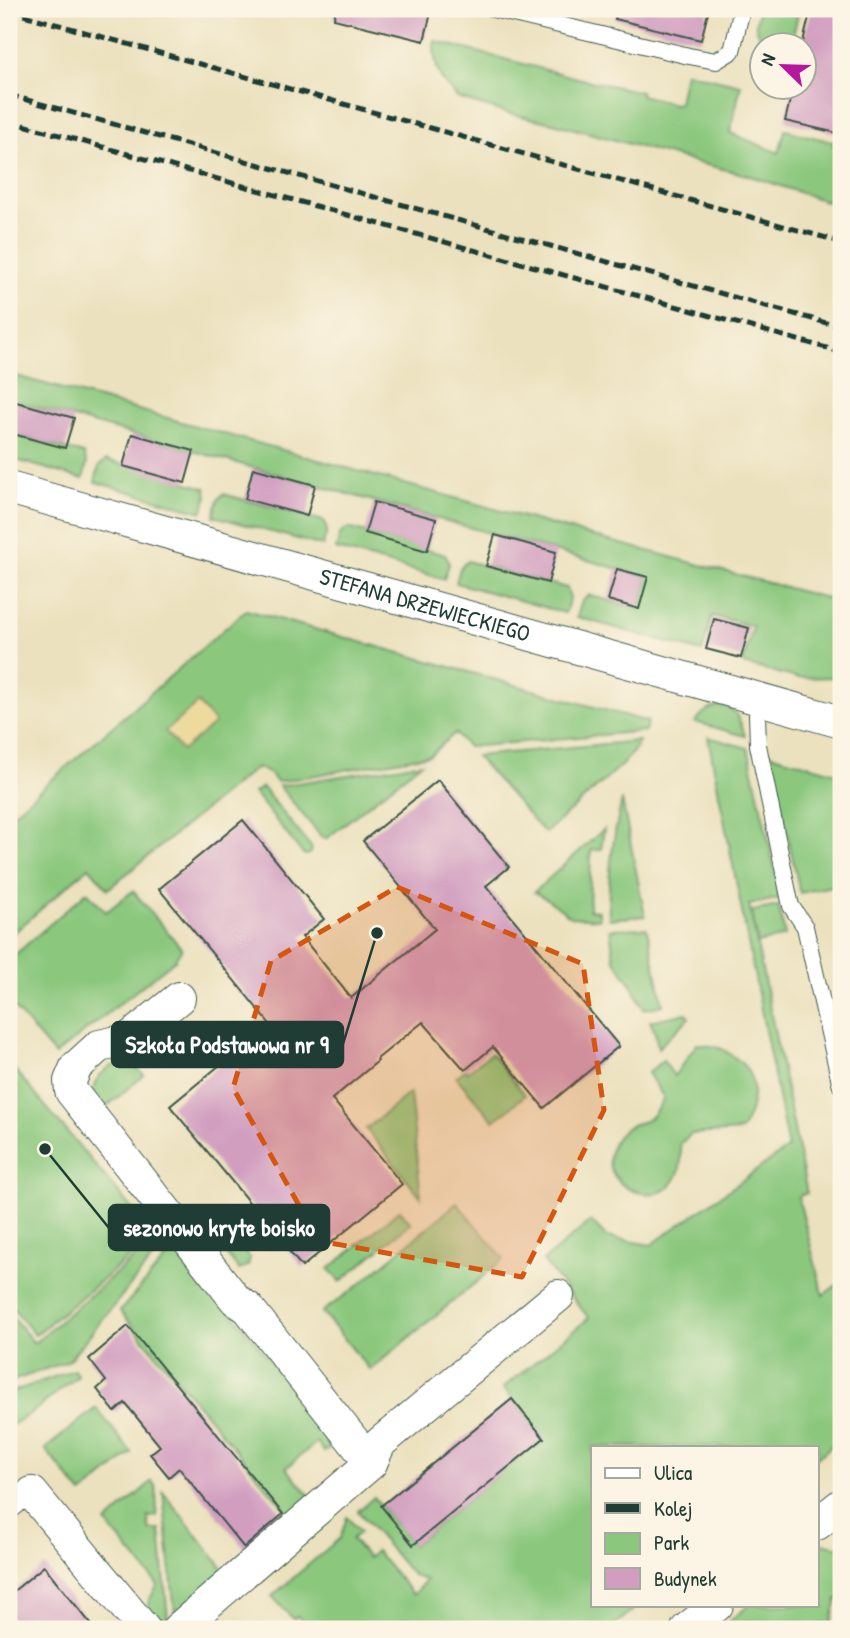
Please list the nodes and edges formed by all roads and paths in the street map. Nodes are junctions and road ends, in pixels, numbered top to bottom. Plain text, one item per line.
1 (493, 9) edge
2 (742, 9) edge
3 (9, 488) edge
4 (761, 699) junction
5 (841, 722) edge
6 (179, 998) dead end
7 (841, 1086) edge
8 (558, 1296) dead end
9 (371, 1463) junction
10 (20, 1502) edge
11 (841, 1505) edge
12 (818, 1523) edge
13 (716, 1606) edge
14 (144, 1629) edge
15 (178, 1629) edge
16 (687, 1629) edge

1 - 2 lane
3 - 4 street, STEFANA DRZEWIECKIEGO
4 - 5 street, STEFANA DRZEWIECKIEGO
4 - 7 lane
6 - 9 street
8 - 9 street
9 - 15 street
10 - 14 street
11 - 12 street
13 - 16 street

